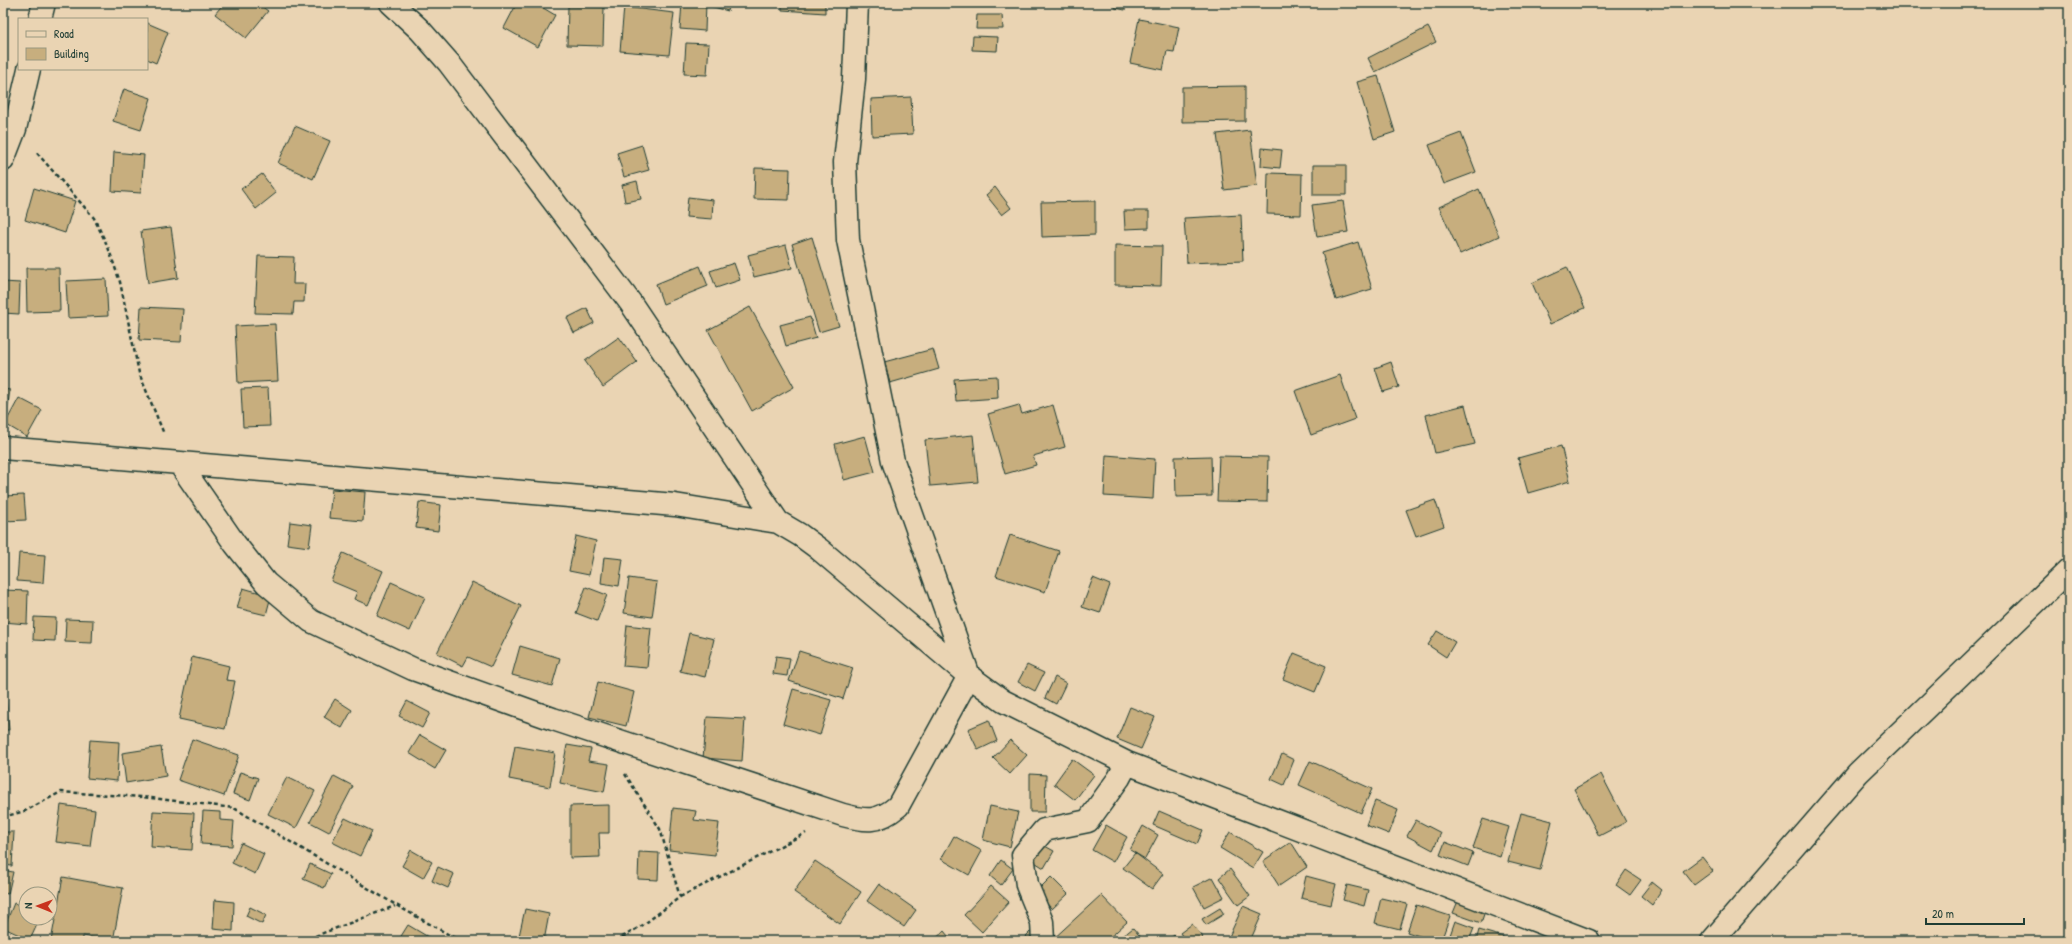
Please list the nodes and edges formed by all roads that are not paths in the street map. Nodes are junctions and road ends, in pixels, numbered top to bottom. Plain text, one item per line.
1 (44, 3) edge
2 (391, 3) edge
3 (857, 3) edge
4 (40, 18) edge
5 (29, 70) edge
6 (3, 160) edge
7 (3, 448) edge
8 (179, 463) junction
9 (778, 522) junction
10 (2069, 570) edge
11 (969, 676) junction
12 (1127, 763) junction
13 (1043, 941) edge
14 (1589, 941) edge
15 (1712, 941) edge

1 - 4 main road
2 - 9 main road
3 - 11 main road
5 - 6 main road
7 - 8 main road
8 - 9 main road
8 - 11 main road
9 - 11 main road
10 - 15 main road
11 - 12 main road
12 - 13 main road
12 - 14 main road

